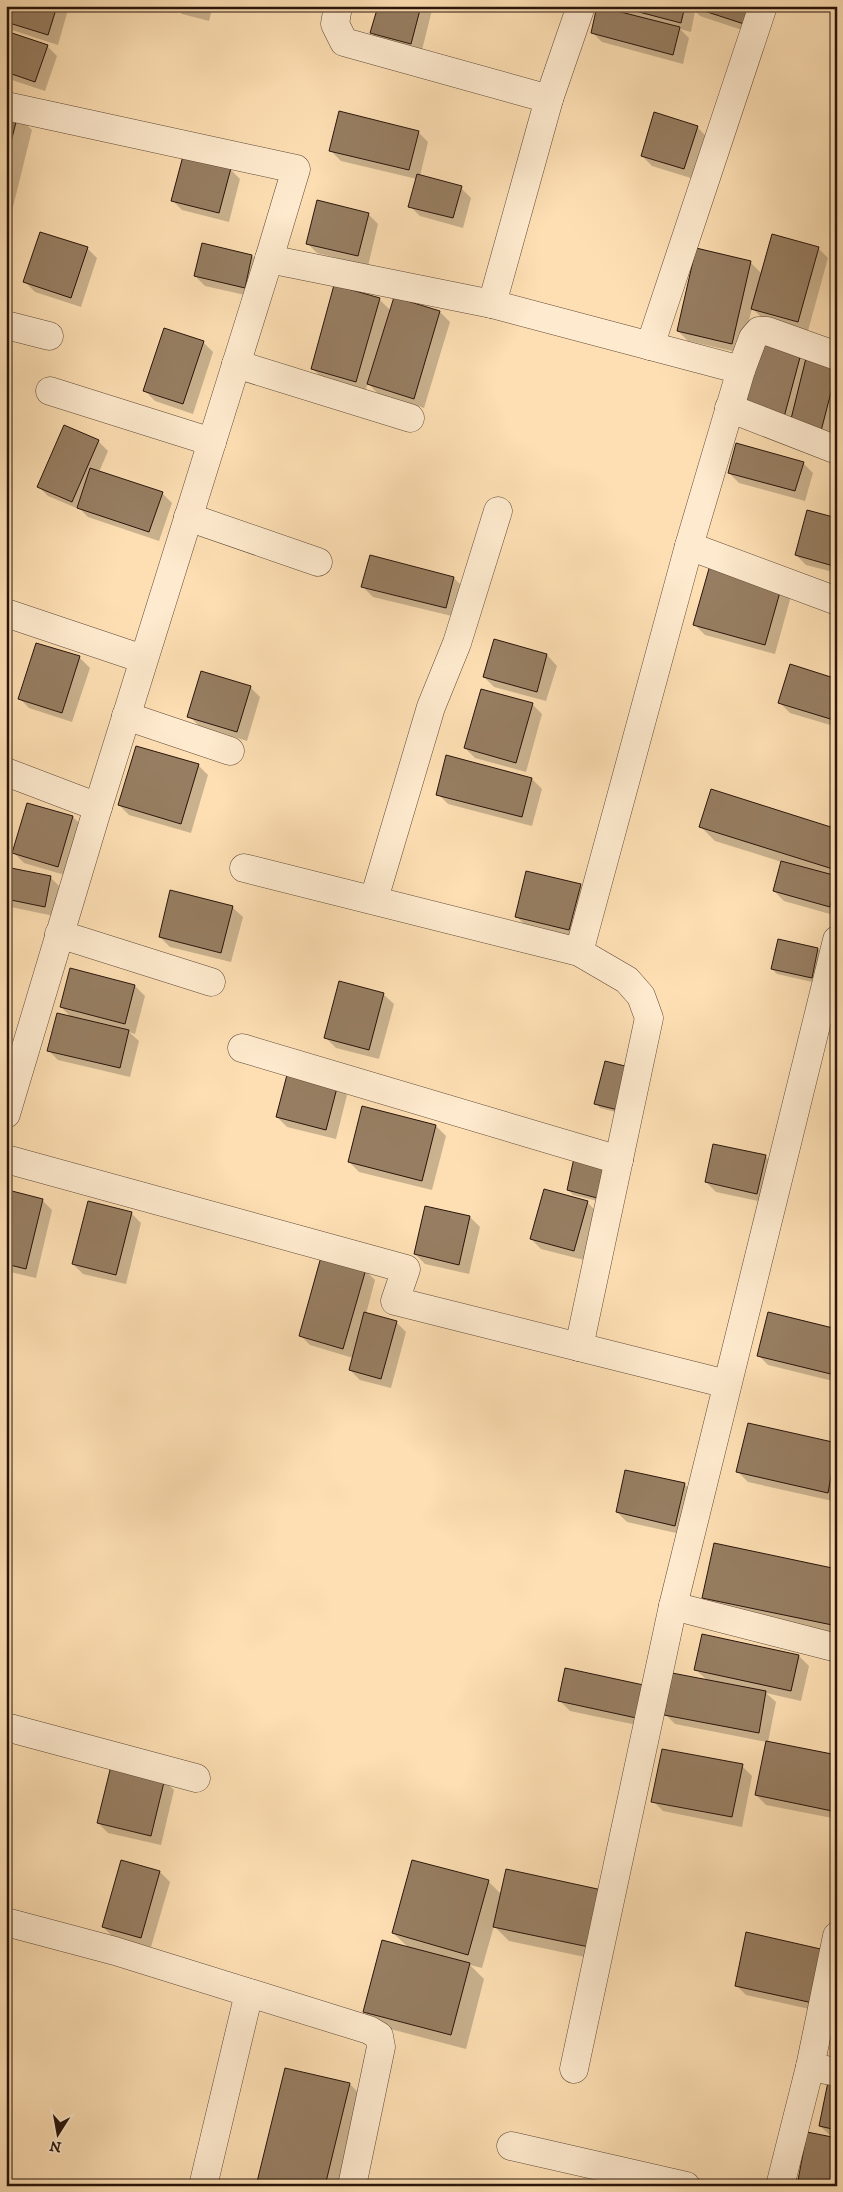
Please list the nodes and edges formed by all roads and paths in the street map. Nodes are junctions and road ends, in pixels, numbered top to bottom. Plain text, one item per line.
1 (338, 6) edge
2 (581, 6) edge
3 (762, 9) dead end
4 (549, 99) junction
5 (6, 106) edge
6 (269, 259) junction
7 (492, 304) junction
8 (6, 325) edge
9 (48, 336) dead end
10 (650, 346) junction
11 (837, 356) edge
12 (236, 364) junction
13 (741, 370) junction
14 (50, 391) dead end
15 (729, 408) junction
16 (410, 418) dead end
17 (212, 442) junction
18 (837, 450) edge
19 (498, 511) dead end
20 (188, 517) junction
21 (689, 546) junction
22 (318, 562) dead end
23 (837, 602) edge
24 (6, 613) edge
25 (144, 659) junction
26 (126, 716) junction
27 (230, 751) dead end
28 (6, 772) edge
29 (98, 807) junction
30 (244, 868) dead end
31 (374, 899) junction
32 (59, 934) junction
33 (836, 943) edge
34 (579, 952) junction
35 (212, 982) dead end
36 (242, 1048) dead end
37 (6, 1114) edge
38 (6, 1159) edge
39 (619, 1160) junction
40 (579, 1347) junction
41 (727, 1384) junction
42 (673, 1606) junction
43 (837, 1648) edge
44 (6, 1727) edge
45 (196, 1778) dead end
46 (6, 1922) edge
47 (837, 1936) edge
48 (249, 1993) junction
49 (810, 2067) junction
50 (574, 2069) dead end
51 (837, 2072) edge
52 (511, 2146) dead end
53 (203, 2186) edge
54 (352, 2186) edge
55 (686, 2186) edge
56 (780, 2186) edge

1 - 4 street
2 - 4 street
3 - 10 street
4 - 7 street
5 - 6 street
6 - 7 street
6 - 12 street
7 - 10 street
8 - 9 street
10 - 13 street
11 - 13 street
12 - 16 street
12 - 17 street
13 - 15 street
14 - 17 street
15 - 18 street
15 - 21 street
17 - 20 street
19 - 31 street
20 - 22 street
20 - 25 street
21 - 23 street
21 - 34 street
24 - 25 street
25 - 26 street
26 - 27 street
26 - 29 street
28 - 29 street
29 - 32 street
30 - 31 street
31 - 34 street
32 - 35 street
32 - 37 street
33 - 41 street
34 - 39 street
36 - 39 street
38 - 40 street
39 - 40 street
40 - 41 street
41 - 42 street
42 - 43 street
42 - 50 street
44 - 45 street
46 - 48 street
47 - 49 street
48 - 53 street
48 - 54 street
49 - 51 street
49 - 56 street
52 - 55 street

